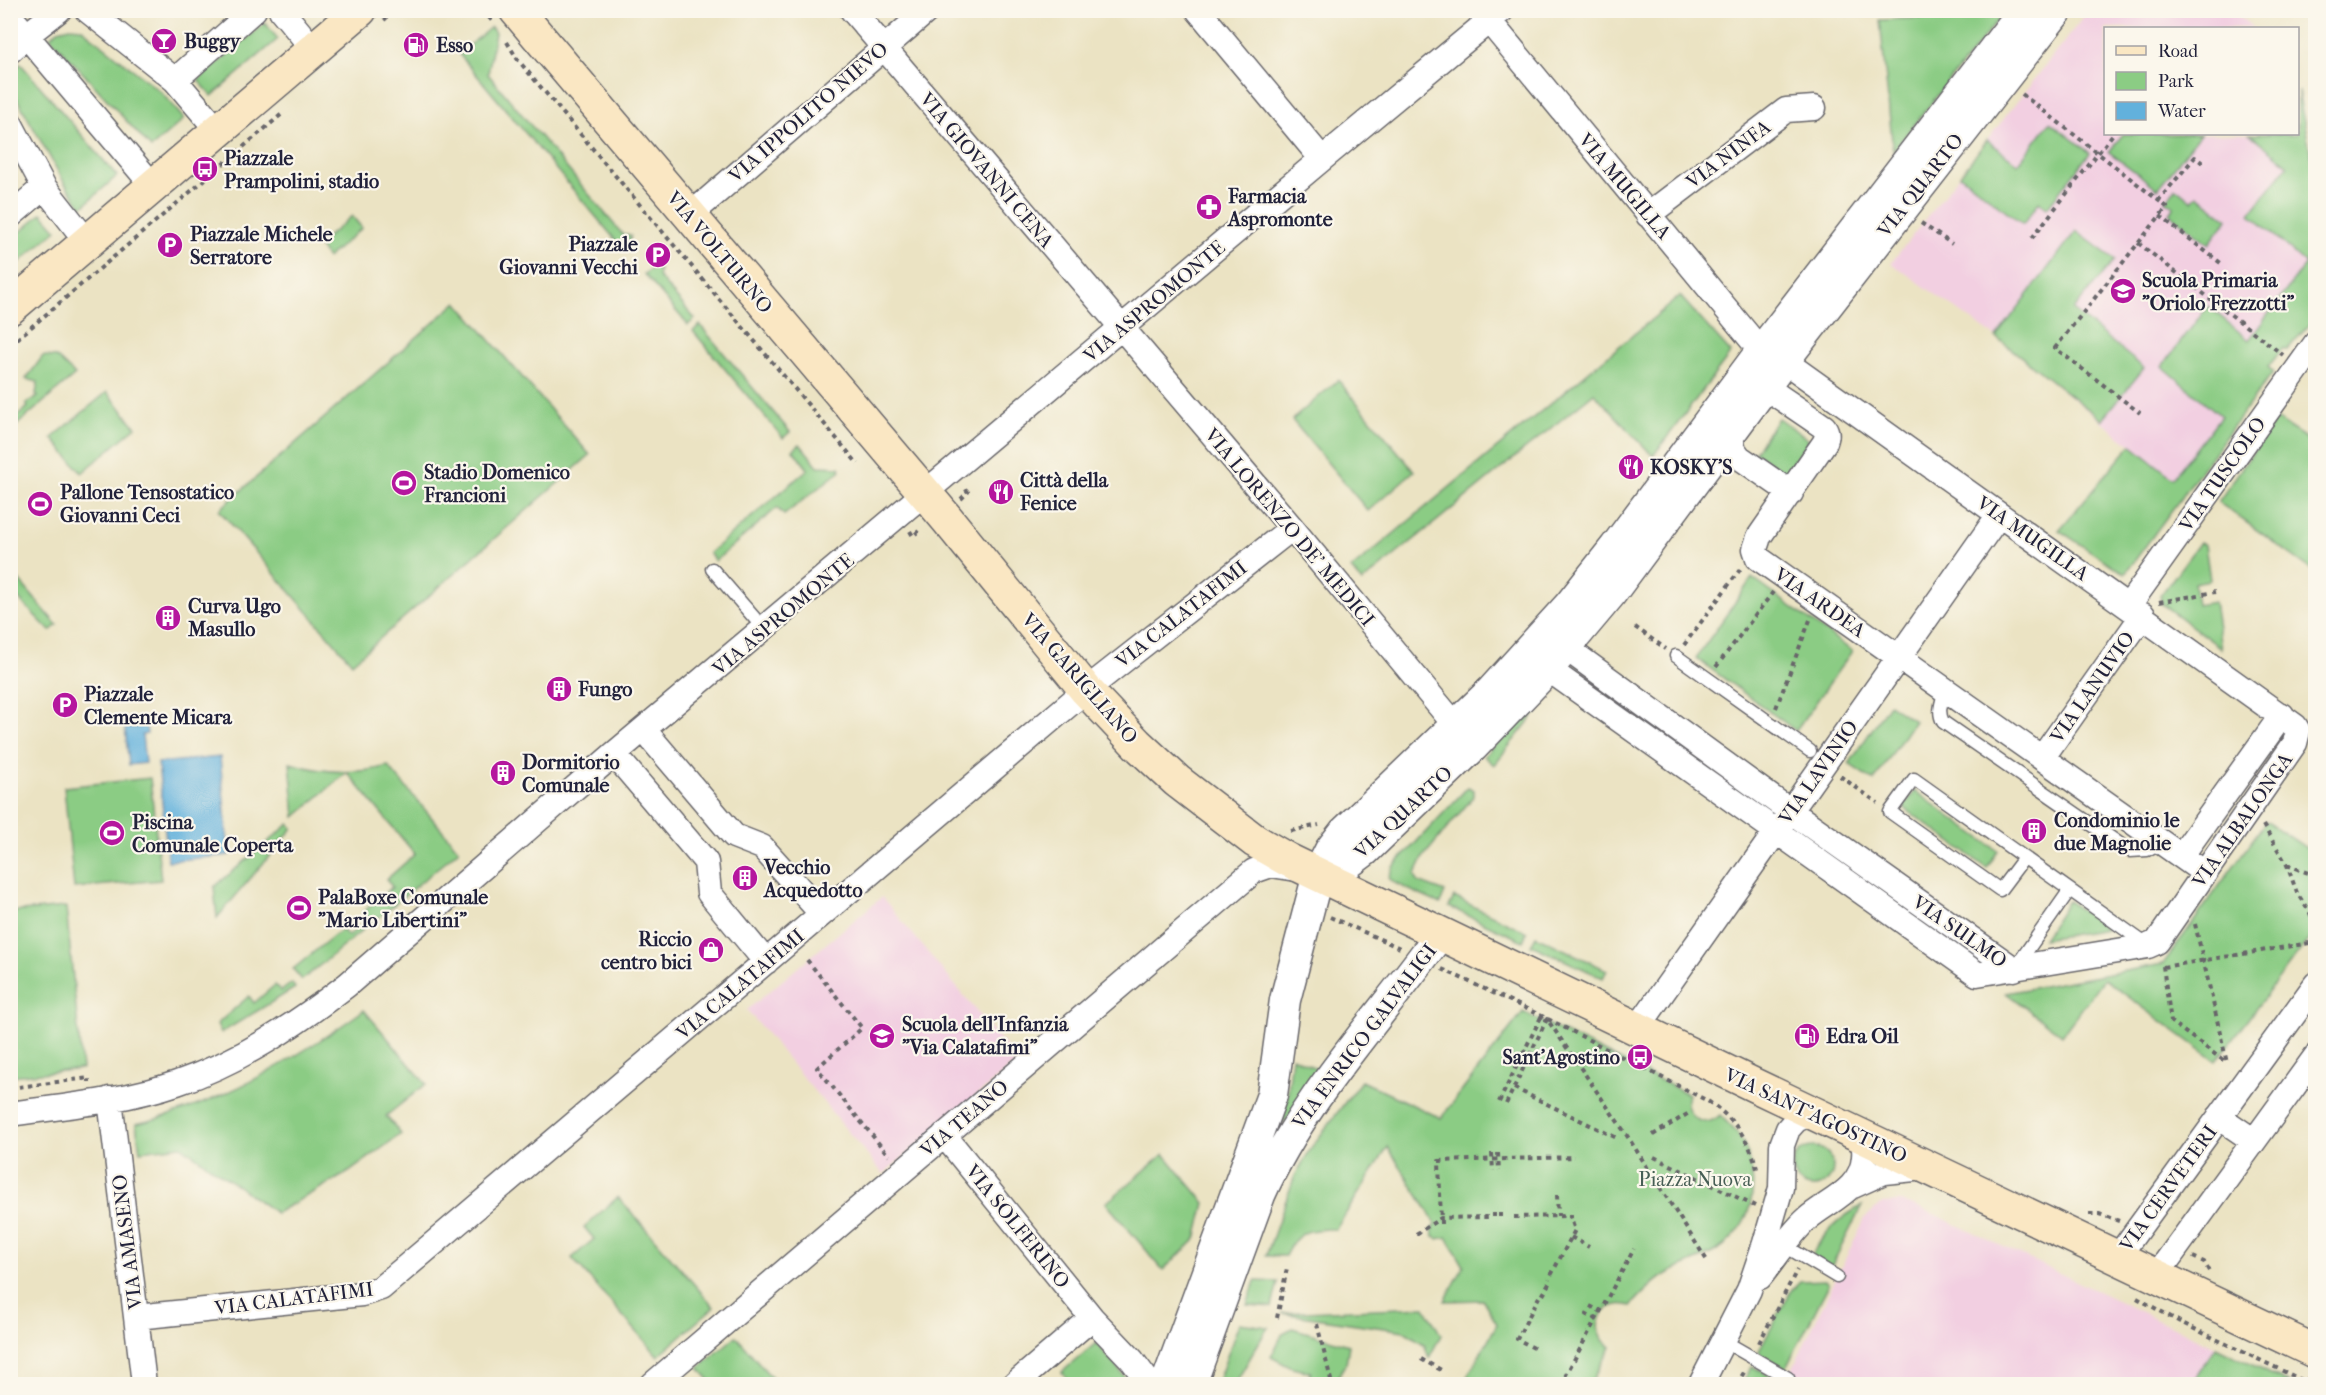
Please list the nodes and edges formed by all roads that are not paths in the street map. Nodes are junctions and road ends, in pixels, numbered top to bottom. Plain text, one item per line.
1 (60, 10) edge
2 (87, 10) edge
3 (254, 10) edge
4 (281, 10) edge
5 (852, 10) edge
6 (928, 10) edge
7 (1198, 10) edge
8 (2024, 10) edge
9 (2058, 10) edge
10 (373, 14) edge
11 (1490, 14) edge
12 (10, 16) edge
13 (503, 21) edge
14 (19, 43) edge
15 (883, 47) junction
16 (314, 50) junction
17 (175, 80) junction
18 (1814, 108) dead end
19 (10, 123) edge
20 (219, 132) junction
21 (1322, 159) junction
22 (44, 187) junction
23 (154, 187) junction
24 (1648, 215) junction
25 (10, 216) edge
26 (688, 216) junction
27 (88, 243) junction
28 (14, 297) edge
29 (1121, 329) junction
30 (2316, 344) edge
31 (1772, 356) junction
32 (1765, 387) junction
33 (1730, 435) junction
34 (1791, 493) junction
35 (926, 494) junction
36 (1999, 515) junction
37 (1292, 528) junction
38 (712, 569) dead end
39 (2141, 608) junction
40 (764, 629) junction
41 (1547, 650) junction
42 (1676, 656) road end
43 (1898, 658) junction
44 (1086, 690) junction
45 (2282, 715) junction
46 (644, 730) junction
47 (1465, 736) junction
48 (1810, 751) dead end
49 (614, 754) junction
50 (2034, 769) junction
51 (1783, 821) junction
52 (1255, 856) junction
53 (2181, 856) junction
54 (2024, 858) junction
55 (2205, 873) junction
56 (1318, 874) junction
57 (2069, 891) junction
58 (822, 914) junction
59 (1440, 934) junction
60 (2155, 953) junction
61 (766, 962) junction
62 (2014, 969) junction
63 (2316, 984) edge
64 (1637, 1029) junction
65 (2316, 1056) edge
66 (1754, 1085) junction
67 (111, 1099) junction
68 (2223, 1112) junction
69 (1812, 1113) junction
70 (10, 1114) edge
71 (1262, 1126) junction
72 (1854, 1133) junction
73 (944, 1135) junction
74 (2258, 1136) junction
75 (1289, 1139) junction
76 (1782, 1144) junction
77 (1935, 1171) junction
78 (1853, 1186) junction
79 (1795, 1251) junction
80 (2117, 1258) junction
81 (2156, 1276) junction
82 (1837, 1277) dead end
83 (1749, 1290) junction
84 (136, 1317) junction
85 (1092, 1318) junction
86 (1722, 1340) junction
87 (1131, 1360) junction
88 (2308, 1374) edge
89 (1177, 1377) edge
90 (1788, 1378) dead end
91 (144, 1384) edge
92 (653, 1384) edge
93 (1015, 1384) edge
94 (1150, 1384) edge
95 (1701, 1384) edge

1 - 14 street
2 - 17 street
3 - 17 street
4 - 16 street
5 - 15 street, VIA GIOVANNI CENA
6 - 15 street, VIA IPPOLITO NIEVO
7 - 21 street
8 - 31 street, VIA QUARTO
9 - 31 street, VIA QUARTO
10 - 16 main road
11 - 21 street, VIA ASPROMONTE
11 - 24 street, VIA MUGILLA
12 - 14 street
13 - 26 main road, VIA VOLTURNO
14 - 23 street
15 - 26 street, VIA IPPOLITO NIEVO
15 - 29 street, VIA GIOVANNI CENA
16 - 20 main road
17 - 20 street
18 - 24 street, VIA NINFA
19 - 22 street
20 - 23 main road
21 - 29 street, VIA ASPROMONTE
22 - 25 street
22 - 27 street
23 - 27 main road
24 - 31 street, VIA MUGILLA
26 - 35 main road, VIA VOLTURNO
27 - 28 main road
29 - 35 street, VIA ASPROMONTE
29 - 37 street, VIA LORENZO DE' MEDICI
30 - 39 street, VIA TUSCOLO
31 - 32 street, VIA QUARTO
31 - 36 street, VIA MUGILLA
31 - 41 street, VIA QUARTO
32 - 33 street, VIA QUARTO
32 - 34 street
33 - 34 street
33 - 41 street, VIA QUARTO
34 - 43 street, VIA ARDEA
35 - 40 street, VIA ASPROMONTE
35 - 44 main road, VIA GARIGLIANO
36 - 39 street, VIA MUGILLA
36 - 43 street, VIA LAVINIO
37 - 44 street, VIA CALATAFIMI
37 - 47 street, VIA LORENZO DE' MEDICI
38 - 40 lane
39 - 45 street, VIA MUGILLA
39 - 50 street, VIA LANUVIO
40 - 46 street, VIA ASPROMONTE
41 - 47 street, VIA QUARTO
41 - 51 street, VIA SULMO
42 - 48 lane, VIA LAVINIO
43 - 50 street, VIA ARDEA
43 - 51 street, VIA LAVINIO
44 - 52 main road, VIA GARIGLIANO
44 - 58 street, VIA CALATAFIMI
45 - 53 street, VIA ALBALONGA
45 - 55 street, VIA ALBALONGA
46 - 49 street, VIA ASPROMONTE
46 - 58 street
47 - 56 street, VIA QUARTO
49 - 61 street
49 - 67 street, VIA ASPROMONTE
50 - 53 street, VIA ARDEA
51 - 62 street, VIA SULMO
51 - 64 street, VIA LAVINIO
52 - 56 main road, VIA GARIGLIANO
52 - 73 street, VIA TEANO
53 - 55 street, VIA ARDEA
54 - 54 lane
54 - 57 lane
55 - 60 street, VIA ALBALONGA
56 - 59 main road, VIA SANT'AGOSTINO
56 - 71 street, VIA ENRICO GALVALIGI
57 - 60 lane
57 - 62 lane
58 - 61 street, VIA CALATAFIMI
59 - 64 main road, VIA SANT'AGOSTINO
59 - 75 street, VIA ENRICO GALVALIGI
60 - 62 street
61 - 84 street, VIA CALATAFIMI
63 - 68 street, VIA CERVETERI
64 - 66 main road, VIA SANT'AGOSTINO
65 - 74 street
66 - 69 main road, VIA SANT'AGOSTINO
66 - 76 street
67 - 70 street, VIA ASPROMONTE
67 - 84 street, VIA AMASENO
68 - 74 street, VIA CERVETERI
68 - 80 street, VIA CERVETERI
69 - 72 main road, VIA SANT'AGOSTINO
69 - 76 street
71 - 75 street, VIA ENRICO GALVALIGI
71 - 89 street, VIA ENRICO GALVALIGI
72 - 77 main road, VIA SANT'AGOSTINO
72 - 78 street
73 - 85 street, VIA SOLFERINO
73 - 92 street, VIA TEANO
74 - 81 street
75 - 89 street, VIA ENRICO GALVALIGI
76 - 83 street
77 - 78 street
77 - 80 main road, VIA SANT'AGOSTINO
78 - 79 street
79 - 82 lane
79 - 83 street
80 - 81 main road, VIA SANT'AGOSTINO
81 - 88 main road, VIA SANT'AGOSTINO
83 - 86 street
84 - 91 street, VIA AMASENO
85 - 87 street, VIA SOLFERINO
85 - 93 street
86 - 90 lane
86 - 95 street
87 - 89 street
87 - 94 street, VIA SOLFERINO

